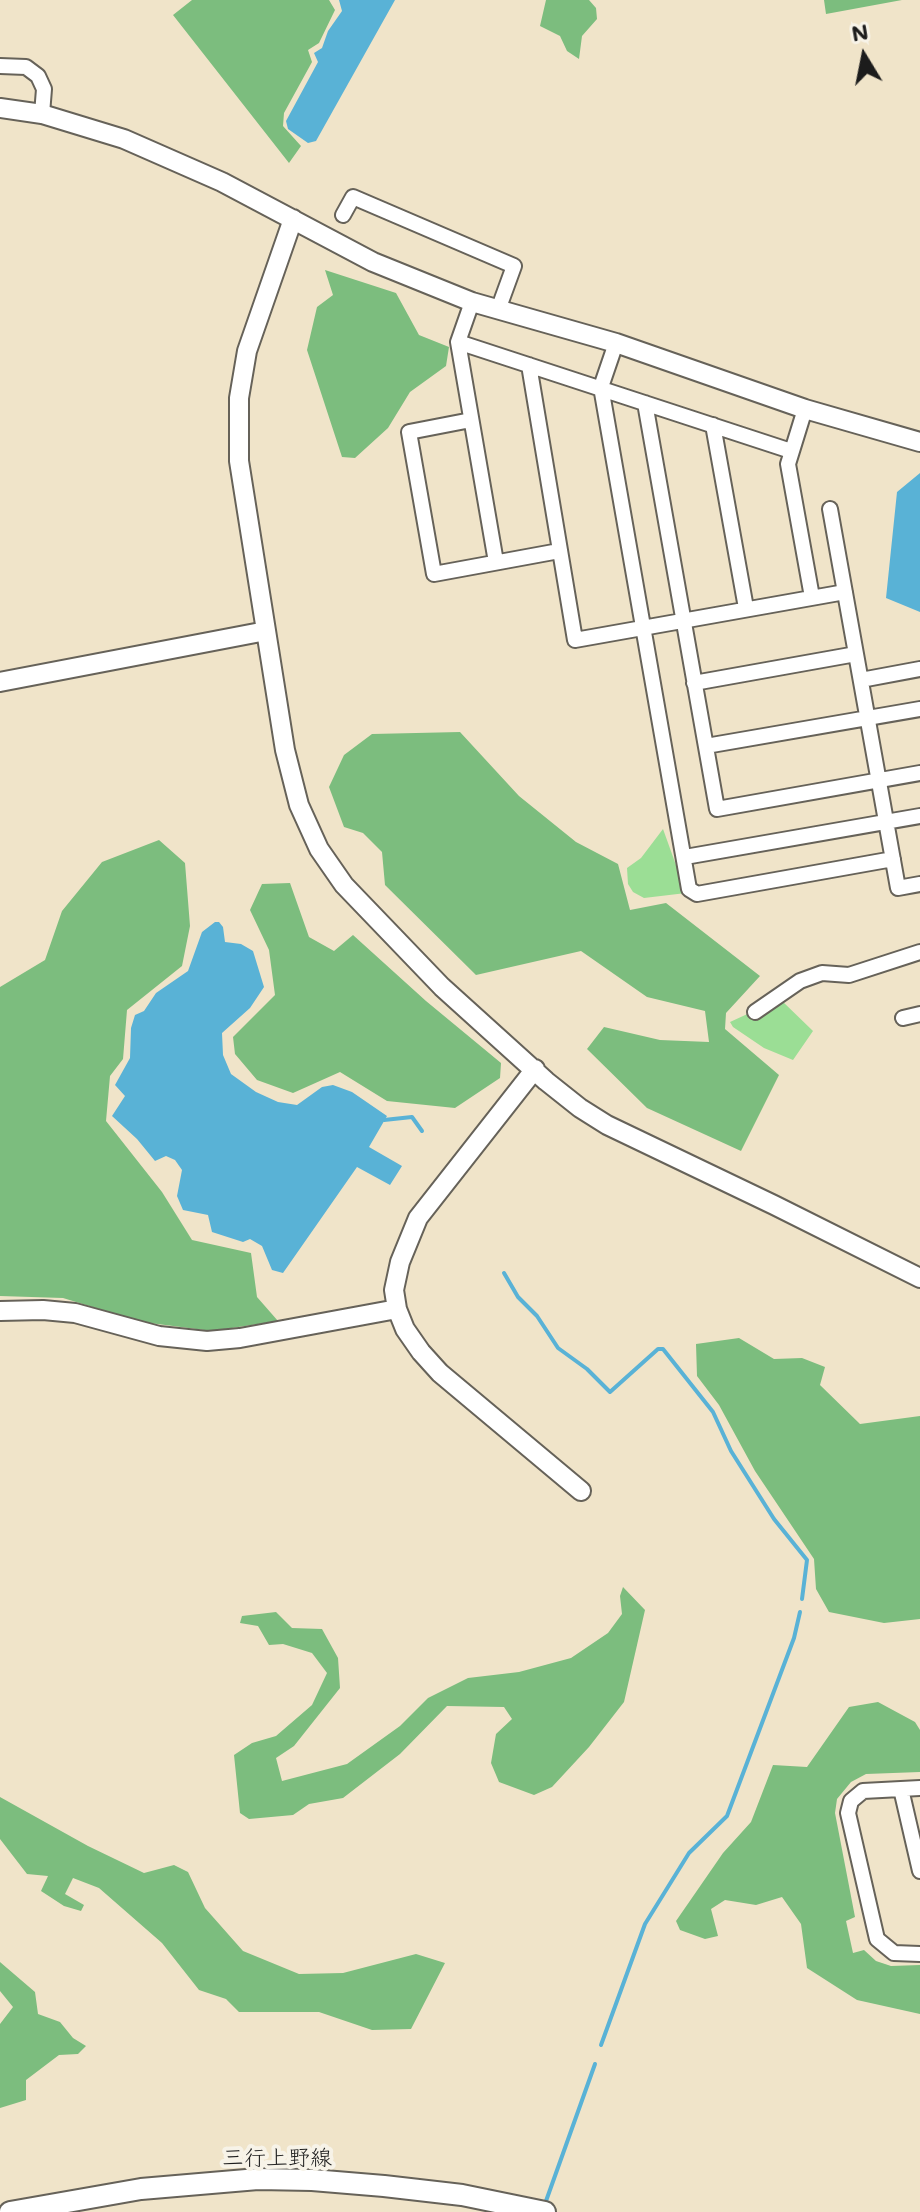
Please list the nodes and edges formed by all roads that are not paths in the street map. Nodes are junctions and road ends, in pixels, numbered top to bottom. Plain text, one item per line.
1 (0, 66) edge
2 (0, 108) edge
3 (42, 114) junction
4 (343, 215) dead end
5 (293, 219) junction
6 (472, 302) junction
7 (498, 310) junction
8 (458, 342) junction
9 (616, 343) junction
10 (529, 365) junction
11 (601, 387) junction
12 (645, 403) junction
13 (805, 409) junction
14 (471, 420) junction
15 (713, 425) junction
16 (920, 442) edge
17 (791, 451) junction
18 (830, 509) dead end
19 (559, 551) junction
20 (496, 562) junction
21 (845, 592) junction
22 (812, 597) junction
23 (746, 608) junction
24 (683, 620) junction
25 (641, 628) junction
26 (266, 631) junction
27 (856, 654) junction
28 (920, 669) edge
29 (861, 680) junction
30 (0, 682) edge
31 (694, 683) junction
32 (920, 709) edge
33 (867, 718) junction
34 (706, 746) junction
35 (920, 773) edge
36 (878, 780) junction
37 (920, 816) edge
38 (886, 822) junction
39 (685, 857) junction
40 (893, 859) junction
41 (920, 884) edge
42 (920, 952) edge
43 (755, 1012) dead end
44 (920, 1014) edge
45 (903, 1018) dead end
46 (535, 1069) junction
47 (920, 1278) edge
48 (397, 1309) junction
49 (0, 1311) edge
50 (581, 1491) dead end
51 (920, 1788) edge
52 (901, 1789) junction
53 (918, 1852) edge
54 (920, 1871) edge
55 (920, 1954) edge
56 (10, 2212) edge
57 (545, 2212) edge

1 - 3 street
2 - 3 street
3 - 5 street
4 - 7 street
5 - 6 street
5 - 26 street
6 - 7 street
6 - 8 street
7 - 9 street
8 - 10 street
8 - 14 street
9 - 11 street
9 - 13 street
10 - 11 street
10 - 19 street
11 - 12 street
11 - 25 street
12 - 15 street
12 - 24 street
13 - 16 street
13 - 17 street
14 - 20 street
14 - 20 street
15 - 17 street
15 - 23 street
17 - 22 street
18 - 21 street
19 - 20 street
19 - 25 street
21 - 22 street
21 - 27 street
22 - 23 street
23 - 24 street
24 - 25 street
24 - 31 street
25 - 39 street
26 - 30 street
26 - 46 street
27 - 29 street
27 - 31 street
28 - 29 street
29 - 33 street
31 - 34 street
32 - 33 street
33 - 34 street
33 - 36 street
34 - 36 street
35 - 36 street
36 - 38 street
37 - 38 street
38 - 39 street
38 - 40 street
39 - 40 street
40 - 41 street
42 - 43 street
44 - 45 street
46 - 47 street
46 - 48 street
48 - 49 street
48 - 50 street
51 - 52 street
52 - 53 street
52 - 55 street
53 - 54 street
56 - 57 main road, 三行上野線

